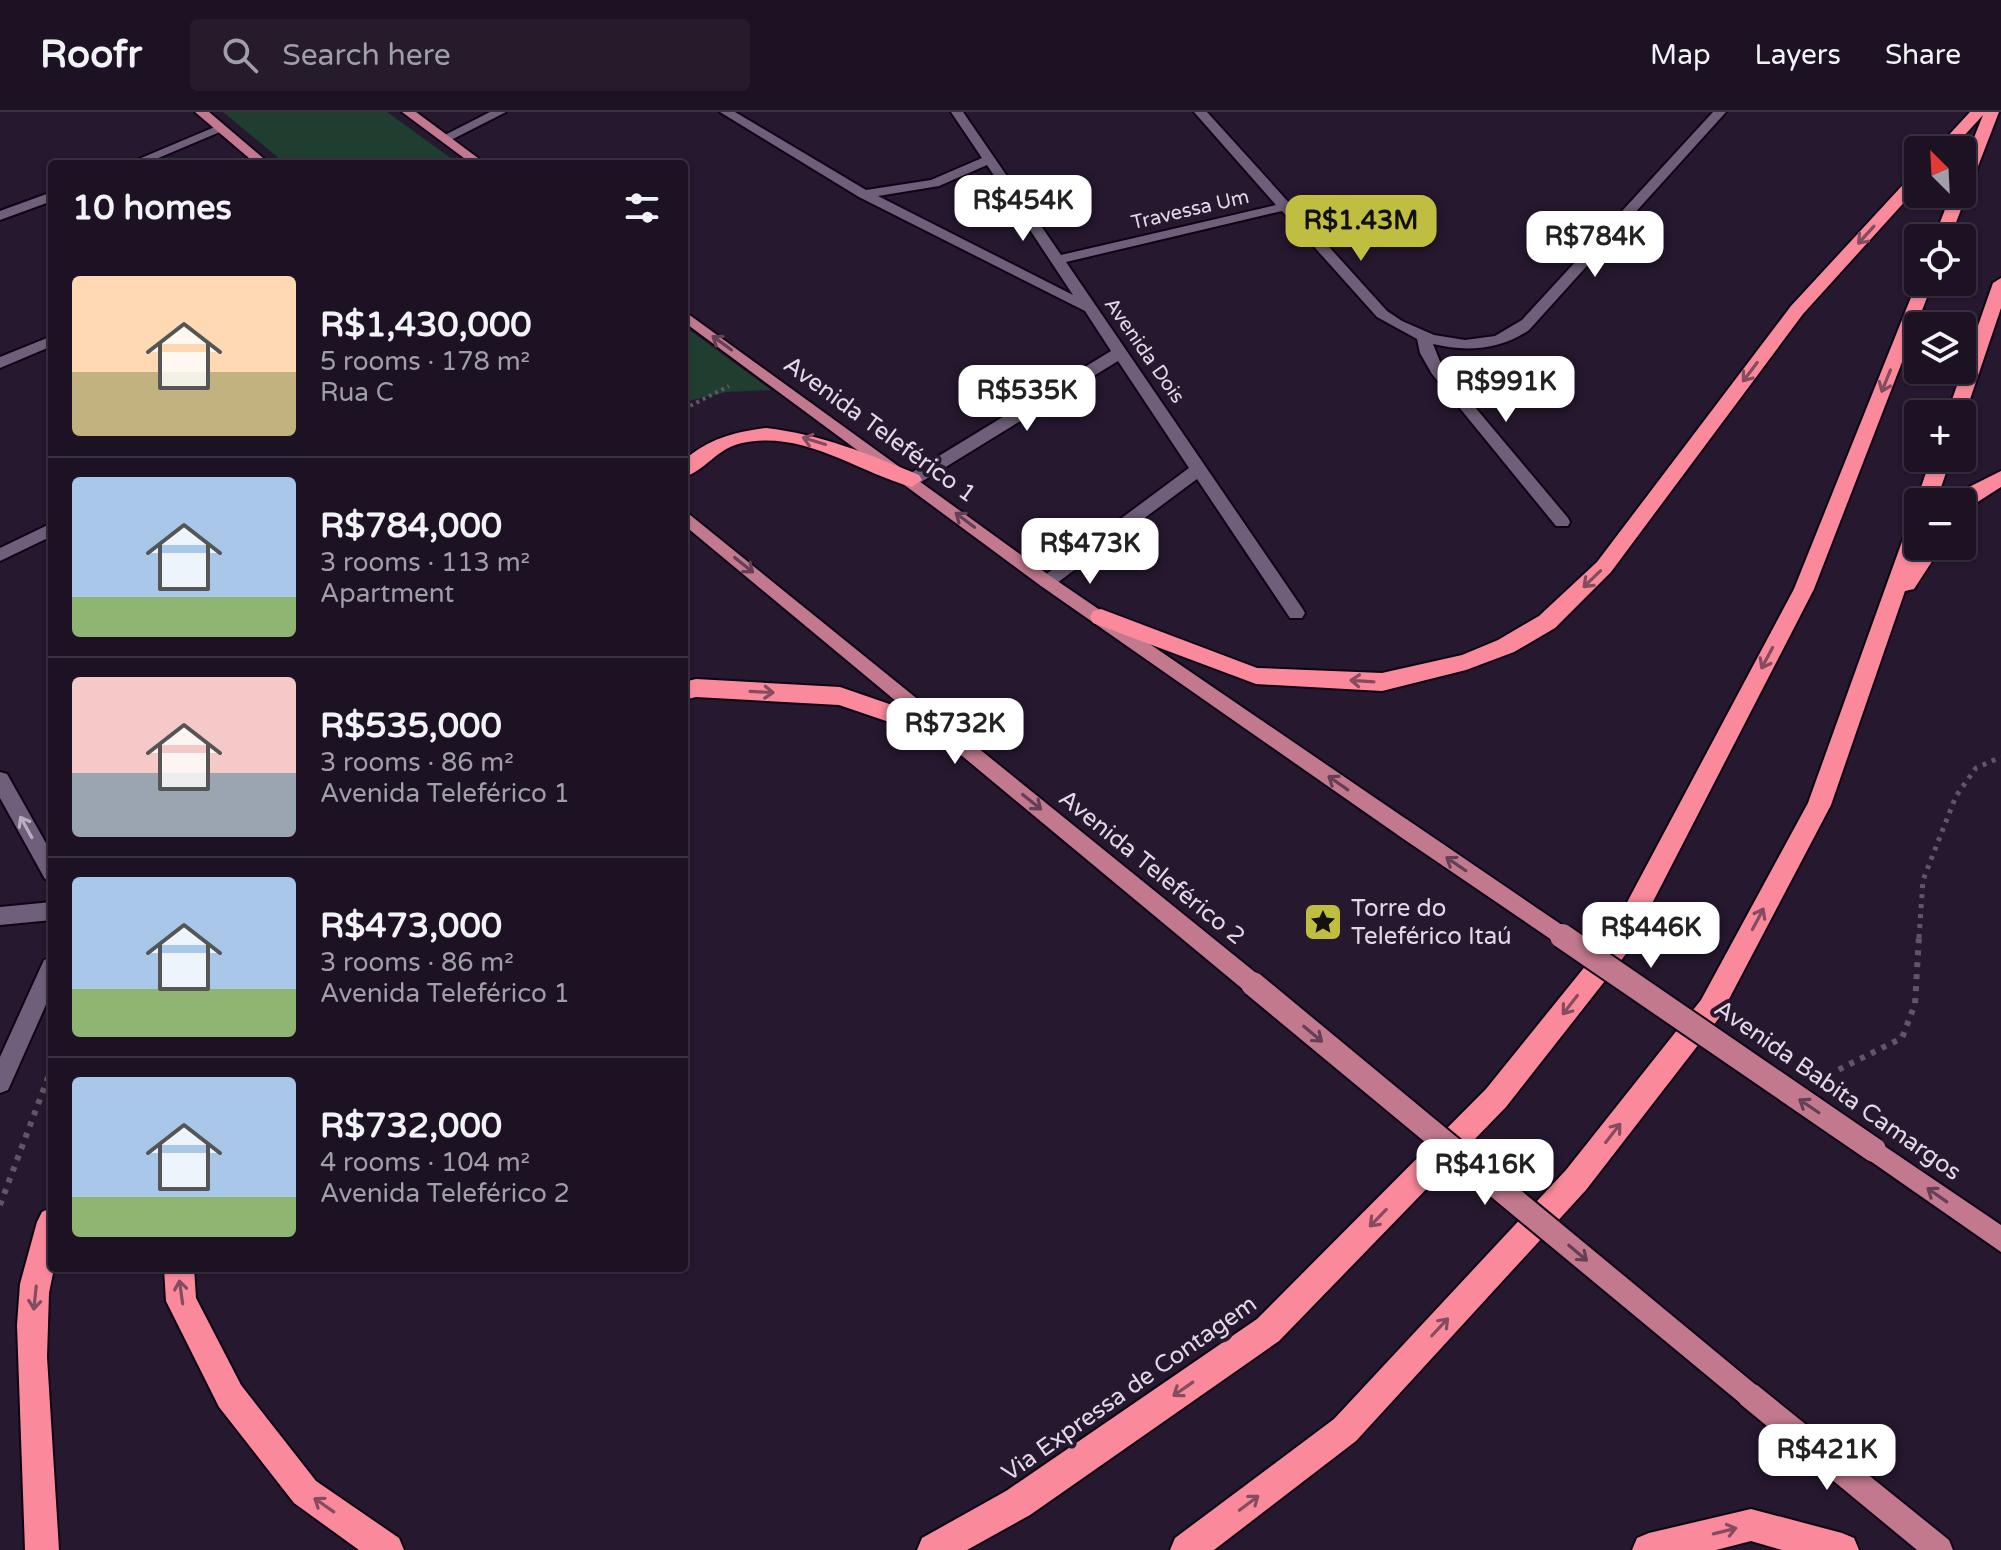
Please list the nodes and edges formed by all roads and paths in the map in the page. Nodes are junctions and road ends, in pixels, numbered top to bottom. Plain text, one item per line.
1 (201, 112) edge
2 (408, 112) edge
3 (500, 112) edge
4 (726, 112) edge
5 (957, 112) edge
6 (1200, 112) edge
7 (1720, 112) edge
8 (1978, 112) edge
9 (1992, 112) edge
10 (221, 129) junction
11 (1956, 136) edge
12 (445, 138) junction
13 (1976, 152) edge
14 (143, 160) edge
15 (259, 160) edge
16 (475, 160) edge
17 (988, 160) junction
18 (1904, 193) edge
19 (864, 194) junction
20 (48, 198) edge
21 (1284, 207) junction
22 (0, 216) edge
23 (1057, 260) junction
24 (2001, 283) edge
25 (1919, 296) edge
26 (1088, 308) junction
27 (688, 318) edge
28 (1424, 338) junction
29 (48, 343) edge
30 (1121, 352) junction
31 (0, 363) edge
32 (760, 371) junction
33 (1961, 400) edge
34 (688, 407) edge
35 (688, 467) edge
36 (1199, 469) junction
37 (2001, 478) edge
38 (912, 480) junction
39 (1976, 492) edge
40 (688, 519) edge
41 (1562, 522) dead end
42 (48, 531) edge
43 (0, 555) edge
44 (1906, 560) edge
45 (1923, 560) edge
46 (1047, 582) junction
47 (1888, 612) junction
48 (1296, 613) dead end
49 (1101, 617) junction
50 (688, 690) edge
51 (948, 733) junction
52 (2001, 757) edge
53 (0, 780) edge
54 (1402, 827) joint
55 (48, 866) edge
56 (48, 911) edge
57 (0, 916) edge
58 (48, 976) edge
59 (48, 1078) edge
60 (1816, 1081) dead end
61 (0, 1082) edge
62 (0, 1205) edge
63 (48, 1237) edge
64 (2001, 1240) edge
65 (179, 1272) edge
66 (42, 1550) edge
67 (387, 1550) edge
68 (934, 1550) edge
69 (1187, 1550) edge
70 (1649, 1550) edge
71 (1842, 1550) edge
72 (1939, 1550) edge

1 - 10 main road
2 - 12 main road
3 - 12 street
4 - 19 street
5 - 17 street, Avenida Dois
6 - 21 street
7 - 28 street
8 - 11 highway
9 - 13 highway
10 - 14 street
10 - 15 main road
12 - 16 main road
17 - 19 street
17 - 23 street, Avenida Dois
18 -> 49 highway
19 - 26 street
20 - 22 street
21 - 23 street, Travessa Um
21 - 28 street
23 - 26 street, Avenida Dois
24 - 33 highway
25 -> 68 highway, Via Expressa de Contagem
26 - 30 street, Avenida Dois
32 -> 27 main road, Avenida Teleférico 1
28 - 41 street
29 - 31 street
30 - 36 street, Avenida Dois
30 - 38 street
32 - 34 path
32 - 38 main road, Avenida Teleférico 1
38 -> 35 highway
36 - 46 street
36 - 48 street, Avenida Dois
37 - 39 highway
46 -> 38 main road, Avenida Teleférico 1
40 -> 51 main road, Avenida Teleférico 2
42 - 43 street
44 - 47 highway
45 - 47 highway
46 - 49 main road, Avenida Teleférico 1
69 -> 47 highway
54 -> 49 main road, Avenida Teleférico 1
50 -> 51 highway
51 -> 72 main road, Avenida Teleférico 2, bridge
52 - 60 path
55 -> 53 street
64 -> 54 main road, Avenida Babita Camargos, bridge
56 - 57 street
58 - 61 street
59 - 62 path
63 -> 66 highway
67 -> 65 highway
70 -> 71 highway

